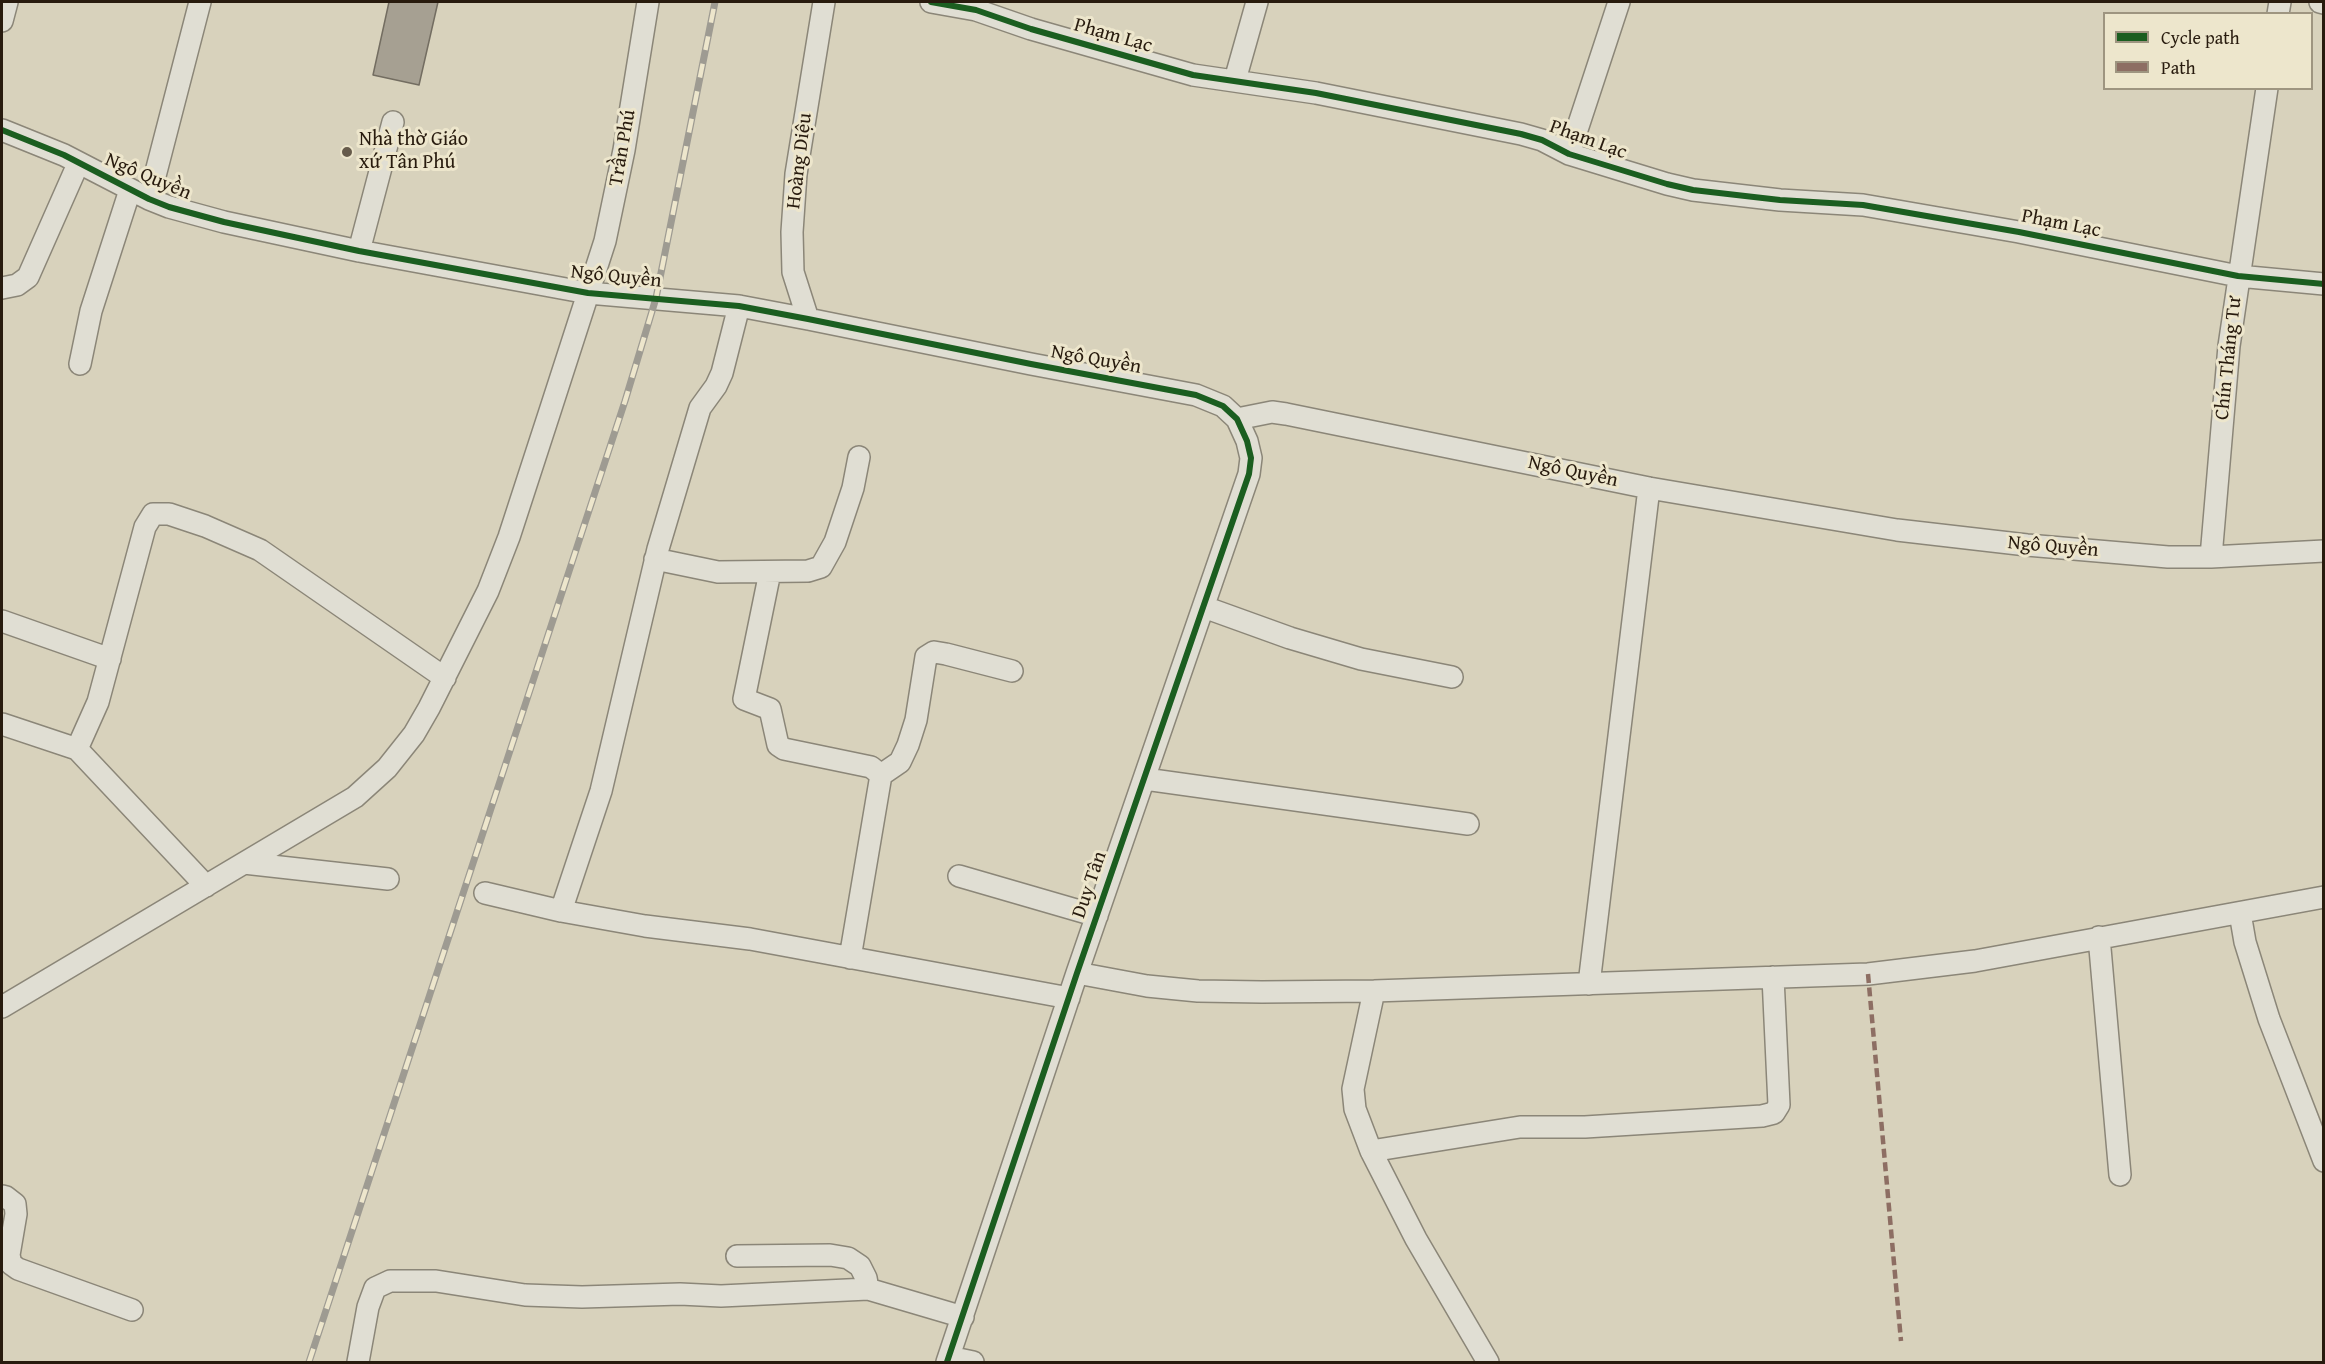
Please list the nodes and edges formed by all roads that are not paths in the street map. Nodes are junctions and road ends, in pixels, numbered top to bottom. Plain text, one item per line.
1 (7, 2) edge
2 (200, 2) edge
3 (648, 2) edge
4 (824, 2) edge
5 (931, 2) edge
6 (1257, 2) edge
7 (1619, 2) edge
8 (2, 21) edge
9 (1235, 80) junction
10 (2267, 90) edge
11 (393, 122) dead end
12 (2, 130) edge
13 (1569, 154) junction
14 (78, 164) junction
15 (139, 194) junction
16 (359, 250) junction
17 (2238, 276) junction
18 (2324, 284) edge
19 (2, 288) edge
20 (588, 293) junction
21 (739, 306) junction
22 (808, 319) junction
23 (80, 364) dead end
24 (1237, 419) junction
25 (859, 457) dead end
26 (1649, 488) junction
27 (2324, 551) edge
28 (2211, 558) junction
29 (656, 559) junction
30 (770, 572) junction
31 (1204, 607) junction
32 (2, 621) edge
33 (111, 659) junction
34 (1012, 671) dead end
35 (445, 678) junction
36 (1452, 678) dead end
37 (2, 724) edge
38 (77, 749) junction
39 (881, 775) junction
40 (1145, 779) junction
41 (1468, 824) dead end
42 (244, 863) junction
43 (959, 876) dead end
44 (388, 879) dead end
45 (206, 886) junction
46 (484, 893) dead end
47 (2324, 897) edge
48 (561, 911) junction
49 (2240, 913) junction
50 (1097, 916) junction
51 (2098, 937) junction
52 (850, 958) junction
53 (1077, 973) junction
54 (1773, 977) junction
55 (1589, 984) junction
56 (1374, 991) junction
57 (1069, 998) junction
58 (2, 1007) edge
59 (1371, 1151) junction
60 (2324, 1161) edge
61 (2120, 1175) dead end
62 (2, 1196) edge
63 (737, 1256) dead end
64 (868, 1289) junction
65 (132, 1310) dead end
66 (963, 1317) junction
67 (948, 1359) edge
68 (358, 1362) edge
69 (973, 1362) edge
70 (1488, 1362) edge

1 - 8 street
2 - 15 street
3 - 20 street, Trần Phú
4 - 22 street, Hoàng Diệu
5 - 9 street, Phạm Lạc
6 - 9 street
7 - 13 street
9 - 13 street, Phạm Lạc
10 - 17 street, Chín Tháng Tư
11 - 16 street
12 - 14 street, Ngô Quyền
13 - 17 street, Phạm Lạc
14 - 15 street, Ngô Quyền
14 - 19 street
15 - 16 street, Ngô Quyền
15 - 23 street
16 - 20 street, Ngô Quyền
17 - 18 street, Phạm Lạc
17 - 28 street, Chín Tháng Tư
20 - 21 street, Ngô Quyền
20 - 35 street, Trần Phú
21 - 22 street, Ngô Quyền
21 - 29 street
22 - 24 street, Ngô Quyền
24 - 26 street, Ngô Quyền
24 - 31 street, Duy Tân
25 - 30 street
26 - 28 street, Ngô Quyền
26 - 55 street
27 - 28 street, Ngô Quyền
29 - 30 street
29 - 48 street
30 - 39 street
31 - 36 street
31 - 40 street, Duy Tân
32 - 33 street
33 - 35 street
33 - 38 street
34 - 39 street
35 - 42 street, Trần Phú
37 - 38 street
38 - 45 street
39 - 52 street
40 - 41 street
40 - 50 street, Duy Tân
42 - 44 street
42 - 45 street, Trần Phú
43 - 50 street
45 - 58 street, Trần Phú
46 - 48 street
47 - 49 street
48 - 52 street
49 - 51 street
49 - 60 street
50 - 53 street, Duy Tân
51 - 54 street
51 - 61 street
52 - 57 street
53 - 56 street
53 - 57 street, Duy Tân
54 - 55 street
54 - 59 street
55 - 56 street
56 - 59 street
57 - 66 street, Duy Tân
59 - 70 street
62 - 65 street
63 - 64 street
64 - 66 street
64 - 68 street
66 - 67 street, Duy Tân
67 - 69 street

